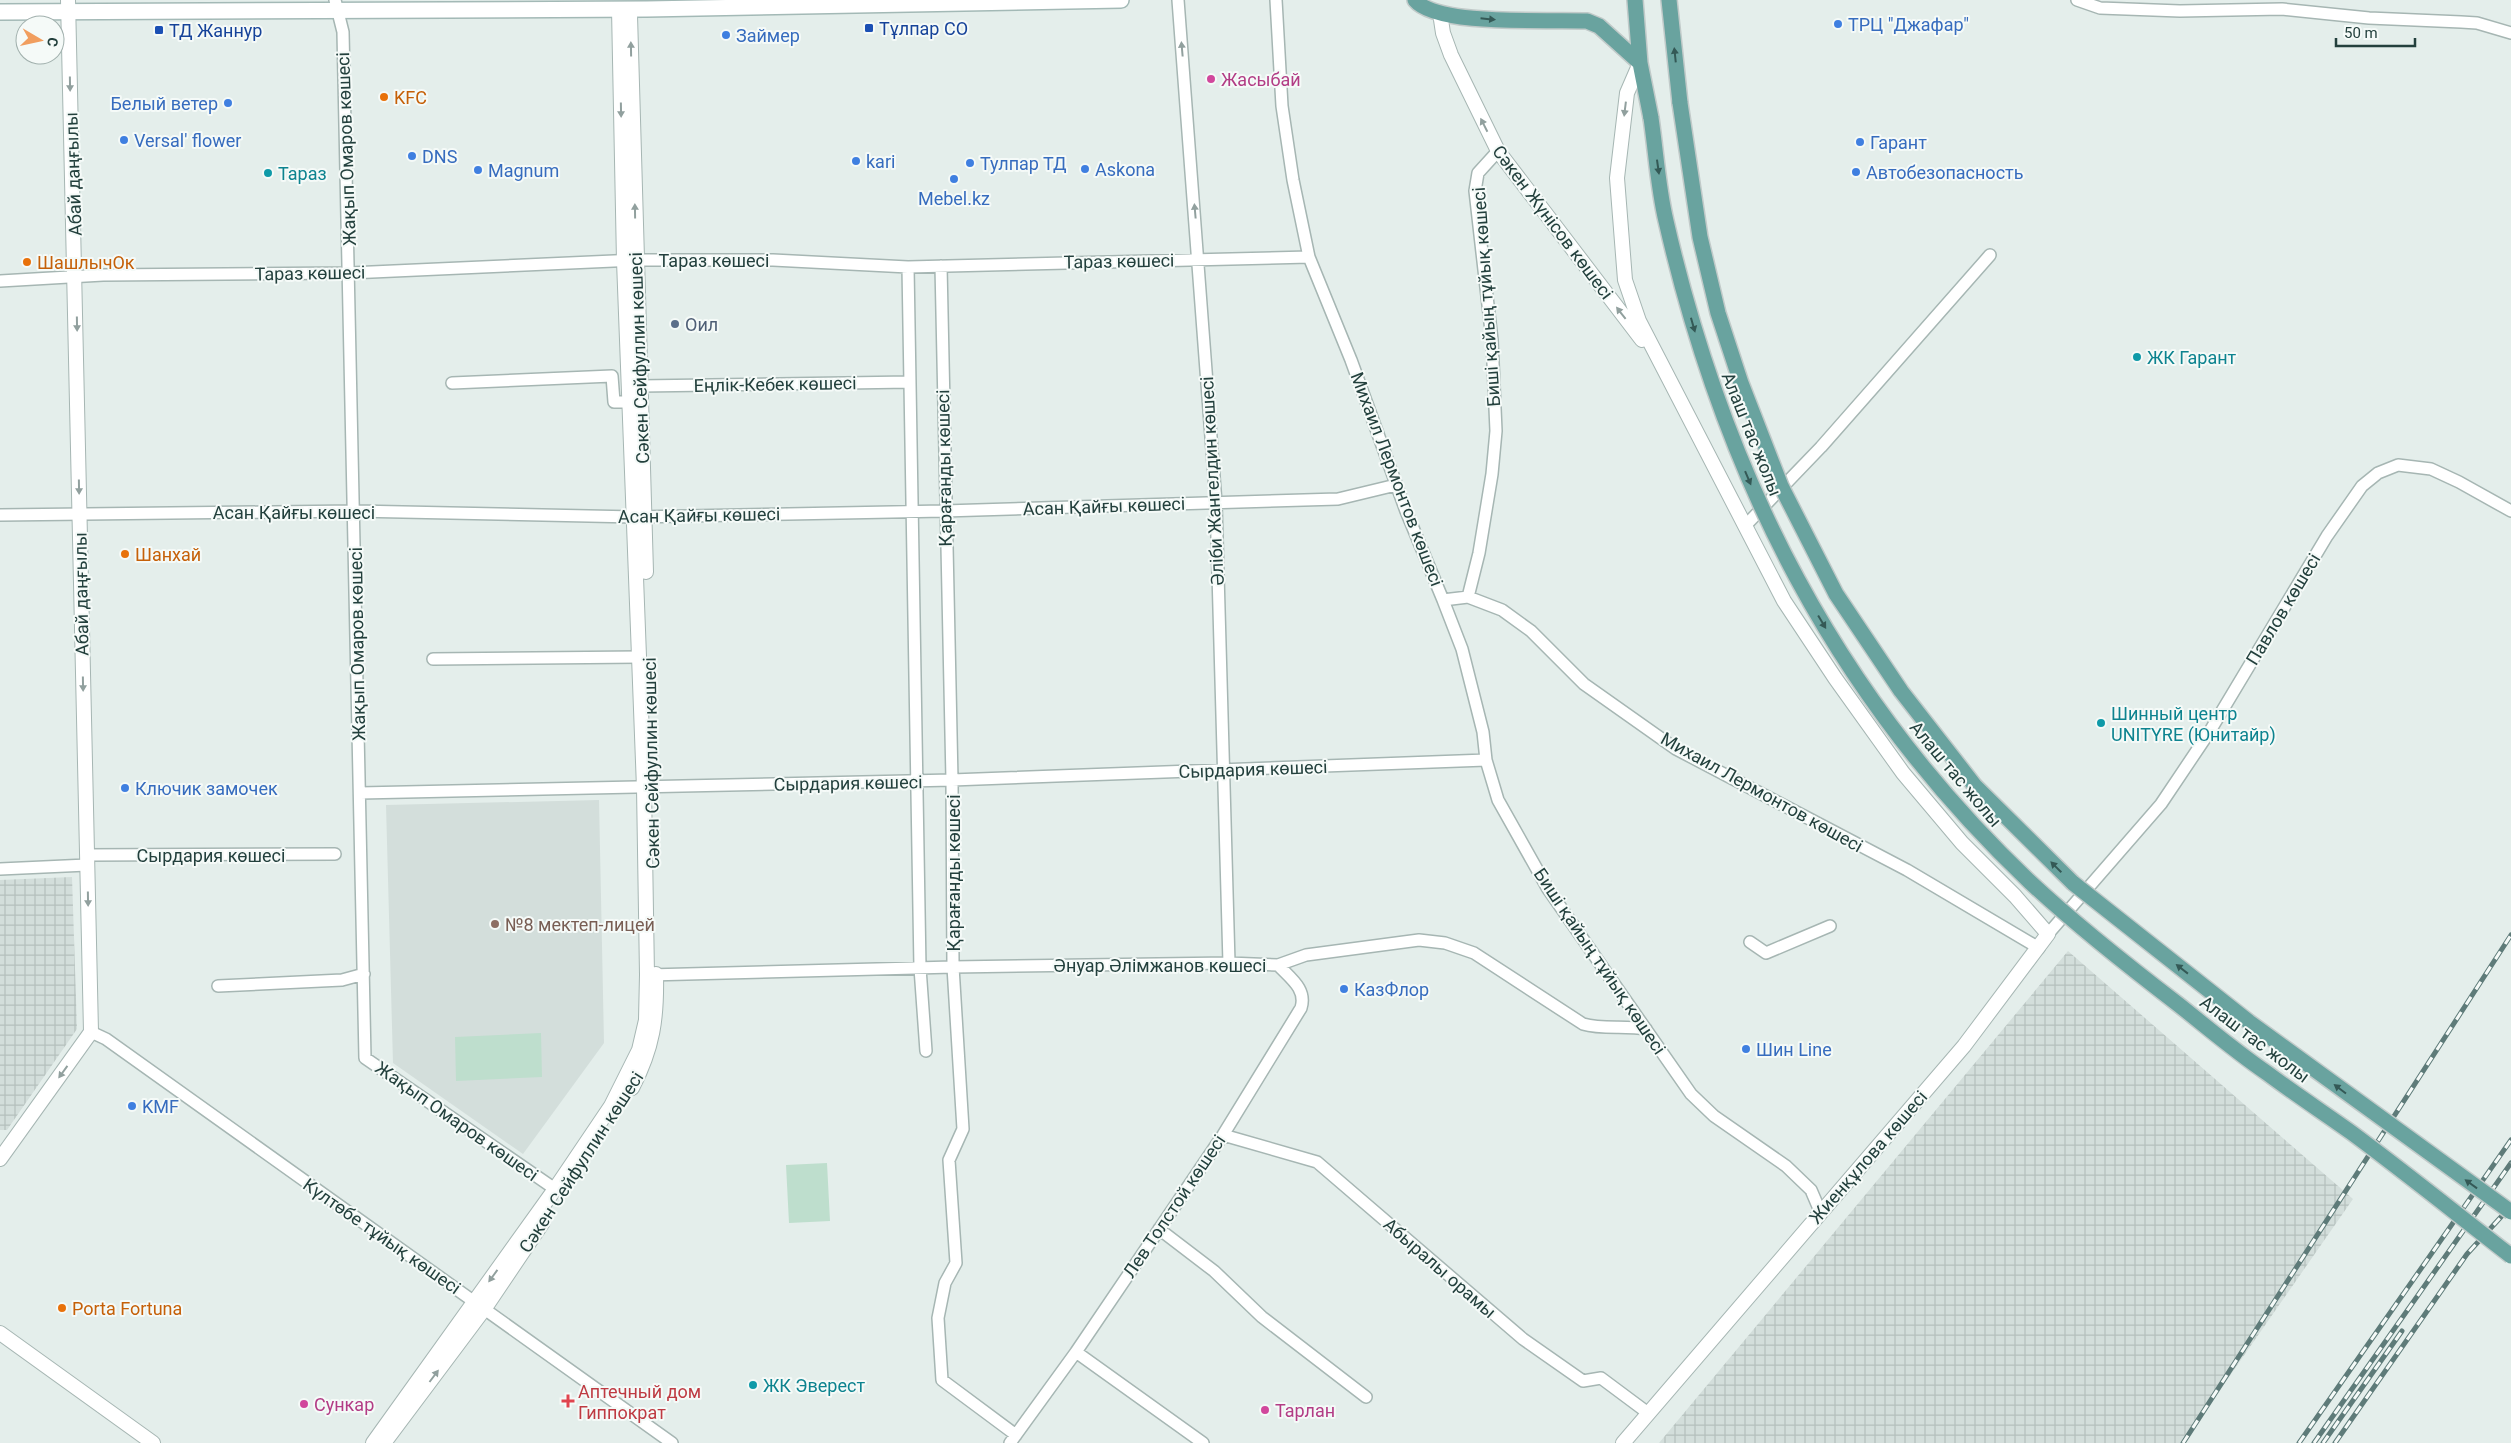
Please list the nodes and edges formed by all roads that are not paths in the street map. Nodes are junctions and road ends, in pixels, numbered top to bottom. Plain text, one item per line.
1 (1121, 0) edge
2 (1178, 0) edge
3 (1276, 0) edge
4 (1415, 0) edge
5 (1635, 0) edge
6 (1669, 0) edge
7 (2076, 0) edge
8 (1059, 1) edge
9 (336, 5) edge
10 (69, 6) edge
11 (626, 6) edge
12 (0, 12) edge
13 (1440, 13) junction
14 (2511, 33) edge
15 (1640, 63) junction
16 (1498, 151) junction
17 (1990, 255) dead end
18 (1309, 257) junction
19 (1199, 260) junction
20 (630, 261) junction
21 (941, 266) junction
22 (908, 267) junction
23 (350, 273) junction
24 (76, 276) junction
25 (0, 281) edge
26 (1661, 365) junction
27 (910, 382) junction
28 (452, 383) dead end
29 (640, 386) junction
30 (630, 402) junction
31 (1396, 485) junction
32 (1216, 503) junction
33 (911, 511) junction
34 (944, 511) junction
35 (2511, 511) edge
36 (355, 512) junction
37 (80, 514) junction
38 (0, 516) edge
39 (640, 517) junction
40 (1745, 526) junction
41 (1468, 597) junction
42 (1443, 600) junction
43 (640, 657) junction
44 (433, 659) dead end
45 (1486, 760) junction
46 (1223, 770) junction
47 (952, 780) junction
48 (916, 781) junction
49 (648, 788) junction
50 (360, 793) junction
51 (335, 854) dead end
52 (87, 860) junction
53 (2107, 866) joint
54 (0, 869) edge
55 (1830, 926) dead end
56 (2048, 934) junction
57 (1750, 942) dead end
58 (2039, 948) junction
59 (1229, 963) junction
60 (1278, 965) junction
61 (953, 967) junction
62 (920, 968) junction
63 (364, 974) junction
64 (652, 975) junction
65 (218, 986) dead end
66 (1646, 1029) junction
67 (91, 1032) junction
68 (926, 1051) dead end
69 (1223, 1135) junction
70 (0, 1159) edge
71 (556, 1189) junction
72 (1820, 1211) junction
73 (2511, 1212) edge
74 (1159, 1229) junction
75 (2511, 1256) edge
76 (480, 1305) junction
77 (0, 1334) edge
78 (1076, 1352) junction
79 (1366, 1397) dead end
80 (1648, 1413) junction
81 (1013, 1439) edge
82 (153, 1443) edge
83 (373, 1443) edge
84 (384, 1443) edge
85 (672, 1443) edge
86 (1203, 1443) edge
87 (1623, 1443) edge

1 - 8 main road
19 -> 2 street, Әліби Жангелдин көшесі
3 - 18 street, Михаил Лермонтов көшесі
4 - 13 main road
5 - 15 main road, Алаш тас жолы
73 -> 6 main road, Алаш тас жолы, bridge
7 - 14 street
8 - 11 main road
9 - 10 main road
9 - 11 main road
9 - 23 street, Жақып Омаров көшесі
10 - 12 main road
10 -> 24 street, Абай даңғылы
11 - 20 street, Сәкен Сейфуллин көшесі
13 -> 15 main road
16 -> 13 street, Сәкен Жүнісов көшесі
15 -> 26 street
15 -> 75 main road, Алаш тас жолы, bridge
26 -> 16 street, Сәкен Жүнісов көшесі
16 - 41 street, Биші қайың тұйық көшесі
17 - 40 street
18 - 19 street, Тараз көшесі
18 - 31 street, Михаил Лермонтов көшесі
19 - 21 street, Тараз көшесі
19 - 32 street, Әліби Жангелдин көшесі
20 - 22 street, Тараз көшесі
20 - 23 street, Тараз көшесі
20 - 29 street, Сәкен Сейфуллин көшесі
20 - 30 street, Сәкен Сейфуллин көшесі
21 - 22 street, Тараз көшесі
21 - 34 street, Қарағанды көшесі
22 - 27 street, Қарағанды көшесі
23 - 24 street, Тараз көшесі
23 - 36 street, Жақып Омаров көшесі
24 - 25 street, Тараз көшесі
24 -> 37 street, Абай даңғылы
26 - 40 street
27 - 29 street, Еңлік-Кебек көшесі
27 - 33 street, Қарағанды көшесі
28 - 30 street
29 - 39 street, Сәкен Сейфуллин көшесі
30 - 39 street, Сәкен Сейфуллин көшесі
31 - 32 street, Асан Қайғы көшесі
31 - 42 street, Михаил Лермонтов көшесі
32 - 34 street, Асан Қайғы көшесі
32 - 46 street, Әліби Жангелдин көшесі
33 - 34 street, Асан Қайғы көшесі
33 - 39 street, Асан Қайғы көшесі
33 - 48 street, Қарағанды көшесі
34 - 47 street, Қарағанды көшесі
35 - 53 street, Павлов көшесі
36 - 37 street, Асан Қайғы көшесі
36 - 39 street, Асан Қайғы көшесі
36 - 50 street, Жақып Омаров көшесі
37 - 38 street, Асан Қайғы көшесі
37 -> 52 street, Абай даңғылы
39 - 43 street, Сәкен Сейфуллин көшесі
39 - 49 street, Сәкен Сейфуллин көшесі
40 - 56 street
41 - 42 street, Михаил Лермонтов көшесі
41 - 58 street, Михаил Лермонтов көшесі
42 - 45 street, Биші қайың тұйық көшесі
43 - 44 street, Сәкен Сейфуллин көшесі
43 - 49 street, Сәкен Сейфуллин көшесі
45 - 46 street, Сырдария көшесі
45 - 66 street, Биші қайың тұйық көшесі
46 - 47 street, Сырдария көшесі
46 - 59 street, Әліби Жангелдин көшесі
47 - 48 street, Сырдария көшесі
47 - 61 street, Қарағанды көшесі
48 - 49 street, Сырдария көшесі
48 - 62 street, Қарағанды көшесі
49 - 50 street, Сырдария көшесі
49 - 64 street, Сәкен Сейфуллин көшесі
50 - 63 street, Жақып Омаров көшесі
51 - 52 street, Сырдария көшесі
52 - 54 street, Сырдария көшесі
52 -> 67 street, Абай даңғылы
53 - 56 street, Жиенқұлова көшесі
55 - 57 street
56 - 58 street, Жиенқұлова көшесі
58 - 72 street, Жиенқұлова көшесі
59 - 60 street, Әнуар Әлімжанов көшесі
59 - 61 street, Әнуар Әлімжанов көшесі
60 - 66 street, Әнуар Әлімжанов көшесі
60 - 69 street, Лев Толстой көшесі
61 - 62 street, Әнуар Әлімжанов көшесі
61 - 81 street, Қарағанды көшесі
62 - 64 street, Әнуар Әлімжанов көшесі
62 - 68 street, Қарағанды көшесі
63 - 65 street
63 - 71 street, Жақып Омаров көшесі
64 - 71 street, Сәкен Сейфуллин көшесі
64 - 76 street, Сәкен Сейфуллин көшесі
66 - 72 street, Биші қайың тұйық көшесі
67 -> 70 street
67 - 76 street, Күлтөбе тұйық көшесі
69 - 74 street, Лев Толстой көшесі
69 - 80 street, Абыралы орамы
71 -> 76 street, Сәкен Сейфуллин көшесі
72 - 80 street, Жиенқұлова көшесі
74 - 78 street, Лев Толстой көшесі
74 - 79 street
76 - 83 street, Сәкен Сейфуллин көшесі
84 -> 76 street, Сәкен Сейфуллин көшесі
76 - 85 street, Күлтөбе тұйық көшесі
77 - 82 street
78 - 81 street, Лев Толстой көшесі
78 - 86 street
80 - 87 street, Жиенқұлова көшесі

